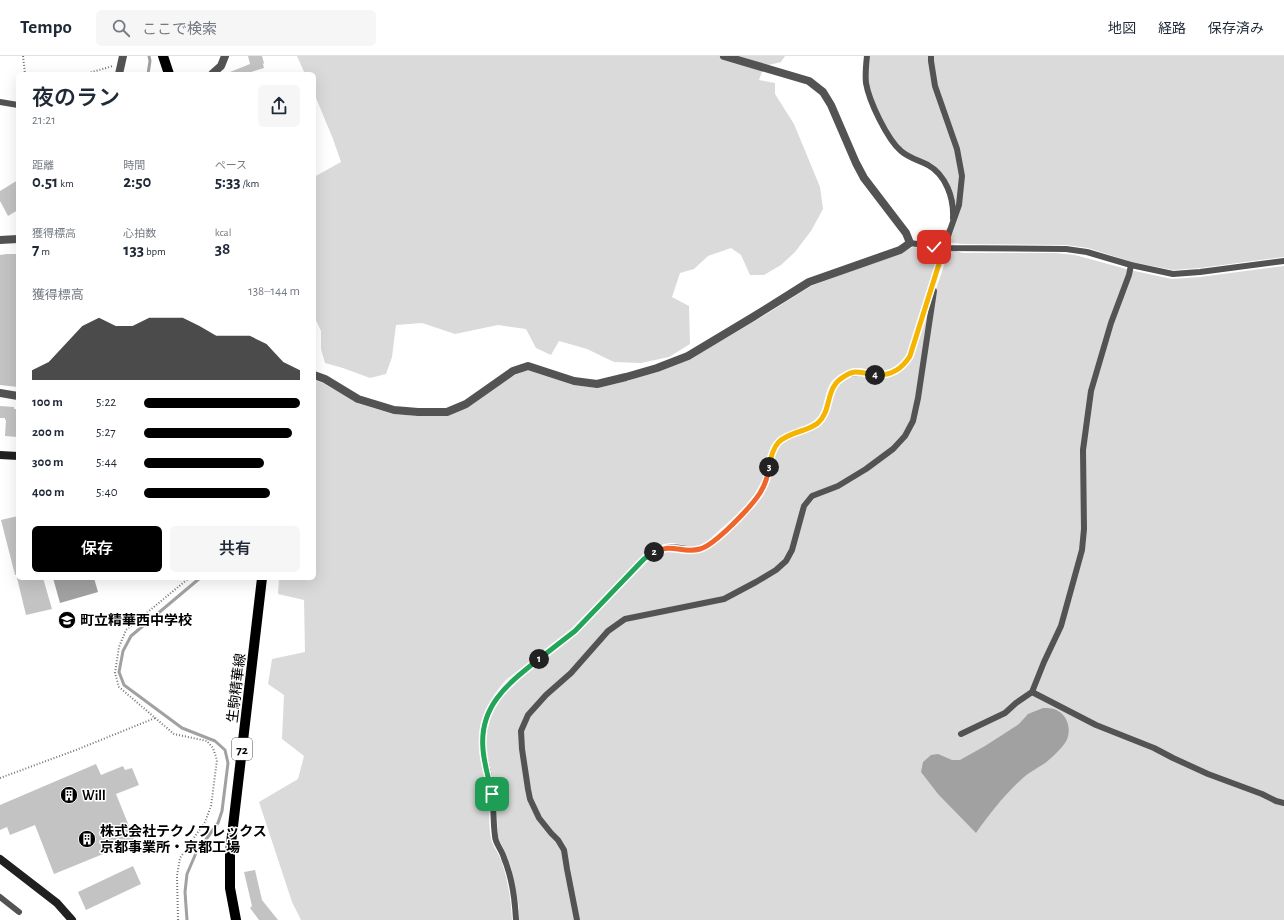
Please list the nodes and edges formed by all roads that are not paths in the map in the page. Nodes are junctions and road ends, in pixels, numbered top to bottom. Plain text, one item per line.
1 (163, 56) edge
2 (225, 56) edge
3 (724, 56) edge
4 (867, 56) edge
5 (931, 56) edge
6 (122, 60) edge
7 (119, 72) edge
8 (168, 72) edge
9 (214, 72) edge
10 (0, 102) edge
11 (16, 104) edge
12 (953, 221) junction
13 (16, 239) edge
14 (0, 240) edge
15 (910, 243) junction
16 (944, 248) junction
17 (1284, 261) edge
18 (1131, 265) junction
19 (937, 272) junction
20 (316, 376) edge
21 (0, 393) edge
22 (16, 396) edge
23 (0, 455) edge
24 (16, 456) edge
25 (262, 580) edge
26 (1032, 692) junction
27 (961, 734) dead end
28 (1284, 803) edge
29 (0, 859) edge
30 (0, 897) edge
31 (20, 912) dead end
32 (72, 920) edge
33 (236, 920) edge
34 (516, 920) edge
35 (577, 920) edge

1 - 8 main road
2 - 9 street
3 - 15 street
4 - 12 lane
5 - 12 lane
6 - 7 street
10 - 11 lane
12 - 16 lane
13 - 14 street
15 - 16 lane
15 - 20 street
16 - 18 lane
16 - 19 lane
17 - 18 lane
18 - 26 lane
19 - 34 lane
19 - 35 lane
21 - 22 street
23 - 24 street
25 - 33 main road, 生駒精華線 / 72
26 - 27 lane
26 - 28 lane
29 - 32 street
30 - 31 lane

